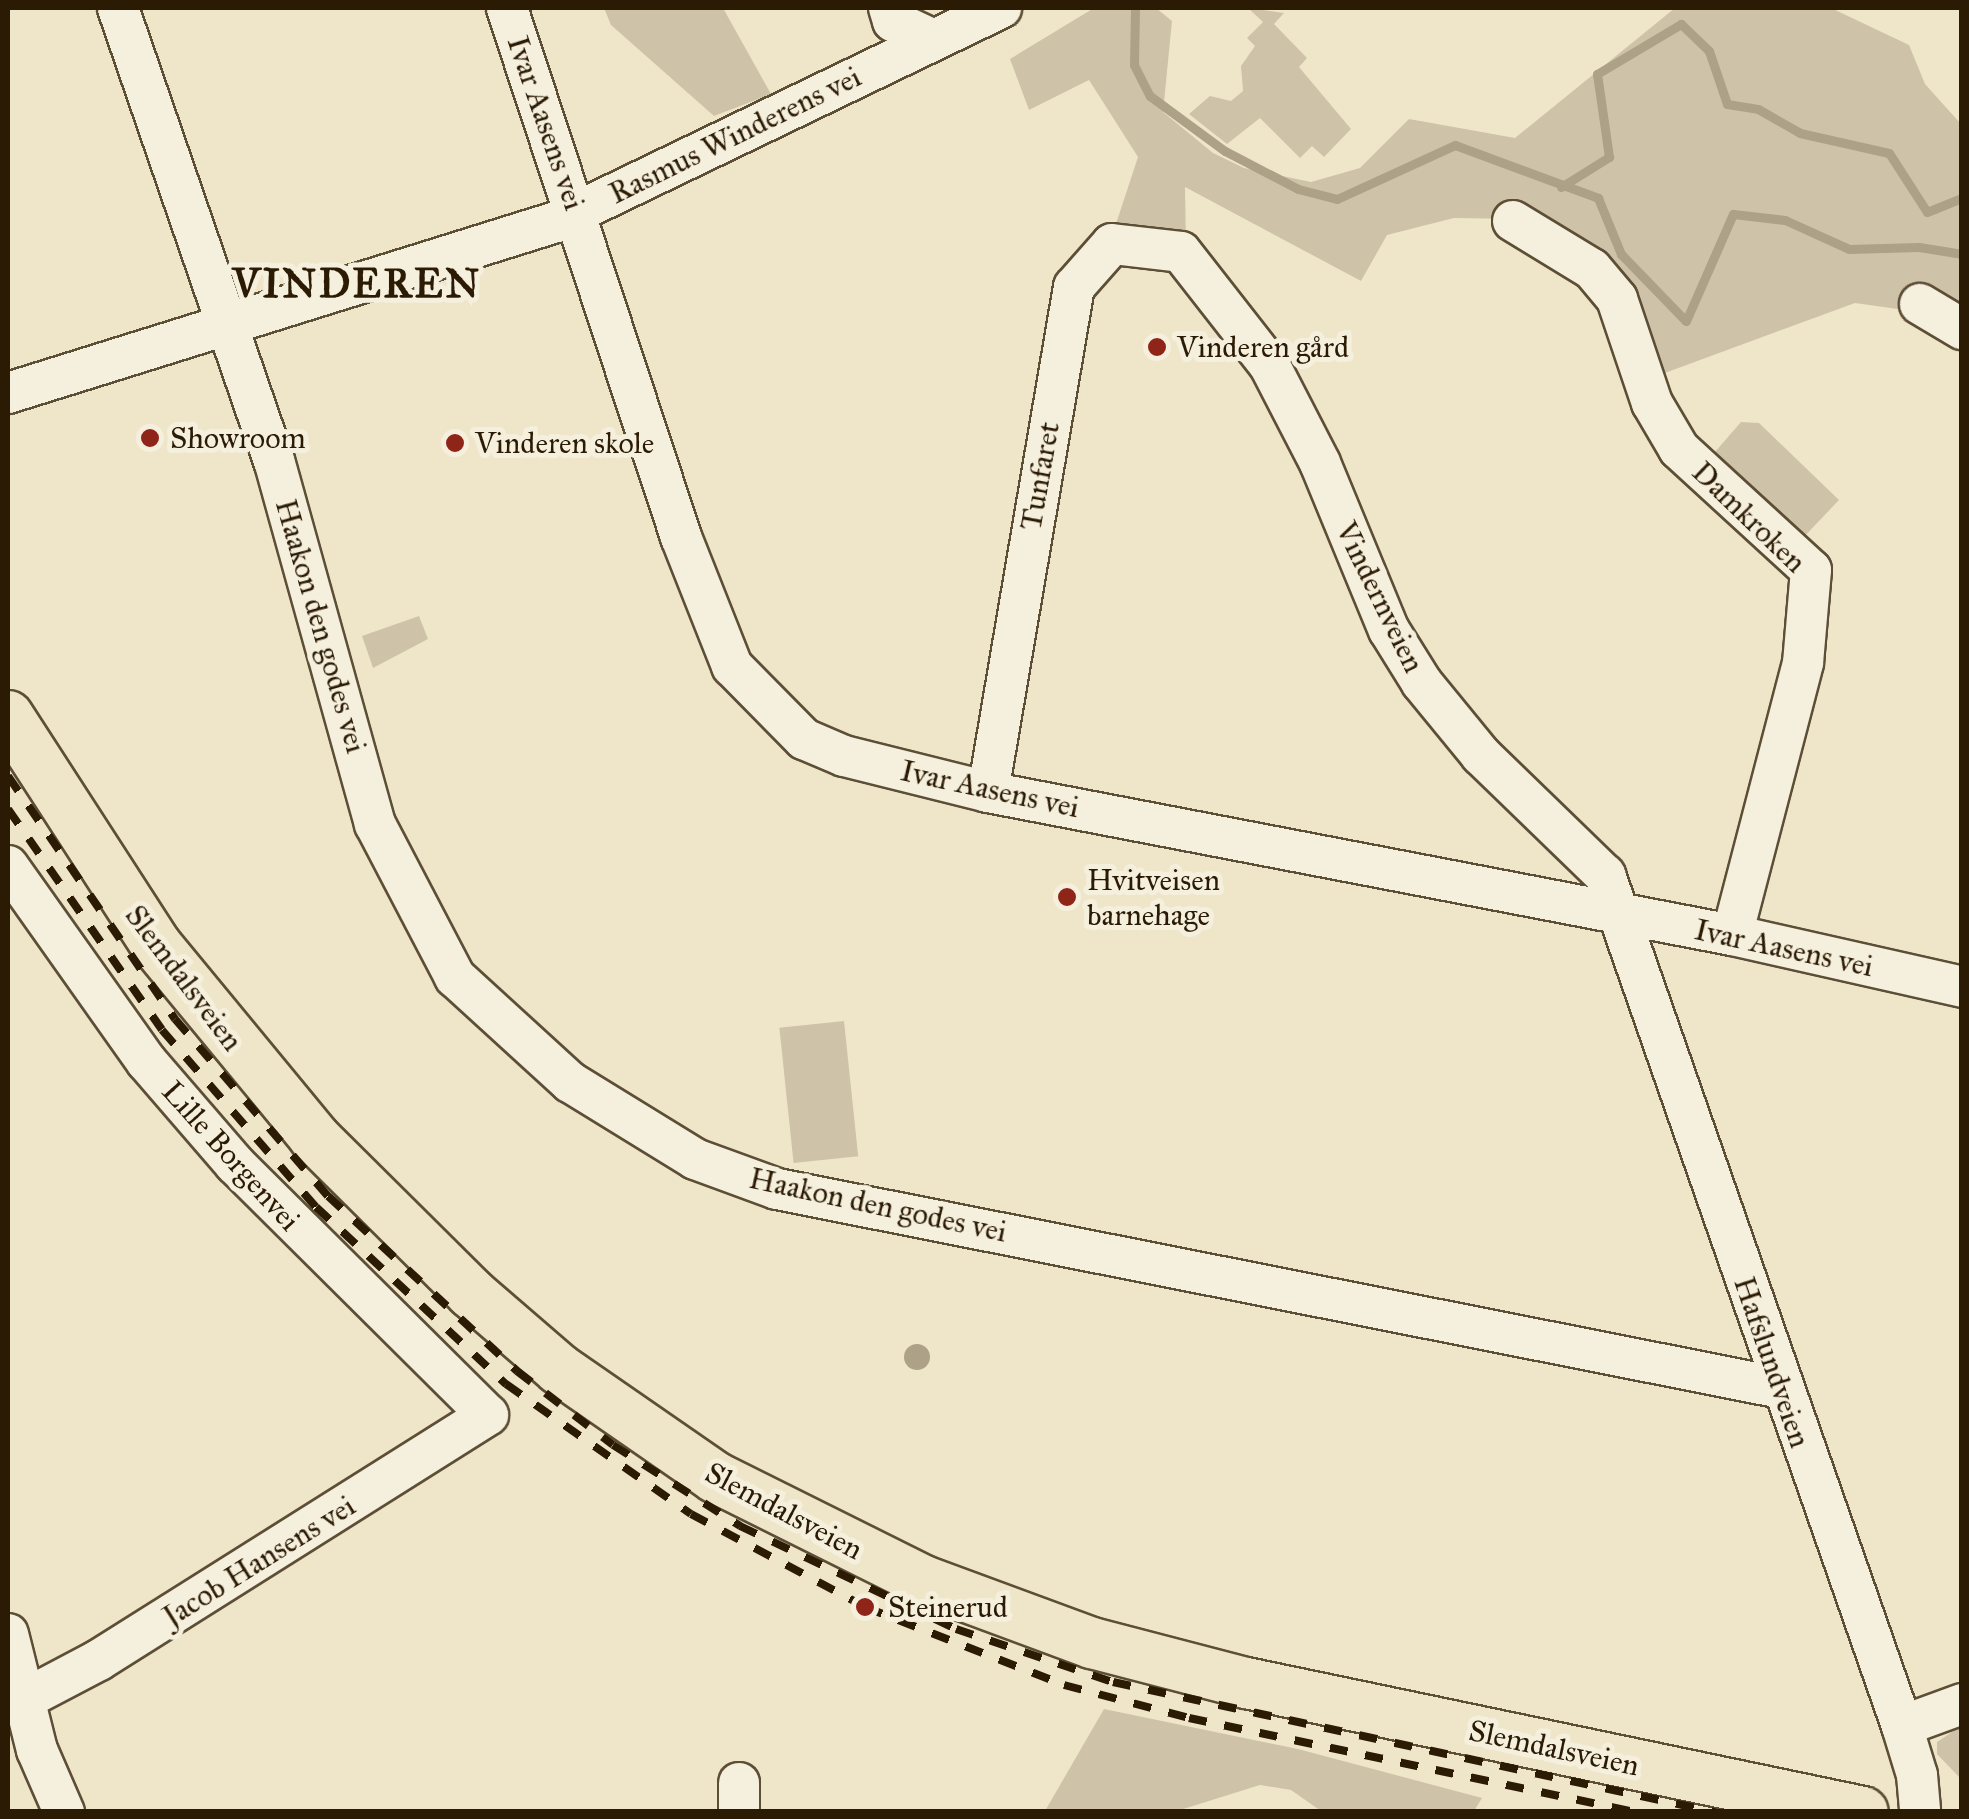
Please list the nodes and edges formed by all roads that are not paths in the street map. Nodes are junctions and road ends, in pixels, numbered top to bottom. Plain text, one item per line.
1 (118, 8) edge
2 (507, 8) edge
3 (889, 8) edge
4 (1000, 8) edge
5 (932, 39) junction
6 (577, 212) junction
7 (1512, 221) dead end
8 (1181, 252) joint
9 (1920, 304) dead end
10 (227, 323) junction
11 (1962, 329) edge
12 (8, 393) edge
13 (8, 716) edge
14 (988, 792) junction
15 (8, 866) edge
16 (1616, 914) junction
17 (1732, 935) junction
18 (1962, 987) edge
19 (1781, 1388) junction
20 (488, 1415) joint
21 (8, 1634) edge
22 (24, 1699) junction
23 (1962, 1704) edge
24 (1902, 1726) junction
25 (64, 1812) edge
26 (1863, 1812) edge
27 (1920, 1812) edge

1 - 10 street, Haakon den godes vei
2 - 6 street, Ivar Aasens vei
3 - 5 street
4 - 5 street, Rasmus Winderens vei
5 - 6 street, Rasmus Winderens vei
6 - 10 street, Rasmus Winderens vei
6 - 14 street, Ivar Aasens vei
7 - 17 street, Damkroken
8 - 14 street, Tunfaret
8 - 16 street, Vindernveien
9 - 11 street
10 - 12 street, Rasmus Winderens vei
10 - 19 street, Haakon den godes vei
13 - 26 main road, Slemdalsveien
14 - 16 street, Ivar Aasens vei
15 - 20 street, Lille Borgenvei
16 - 17 street, Ivar Aasens vei
16 - 19 street, Hafslundveien
17 - 18 street, Ivar Aasens vei
19 - 24 street, Hafslundveien
20 - 22 street, Jacob Hansens vei
21 - 22 street
22 - 25 street
23 - 24 street
24 - 27 street, Hafslundveien

